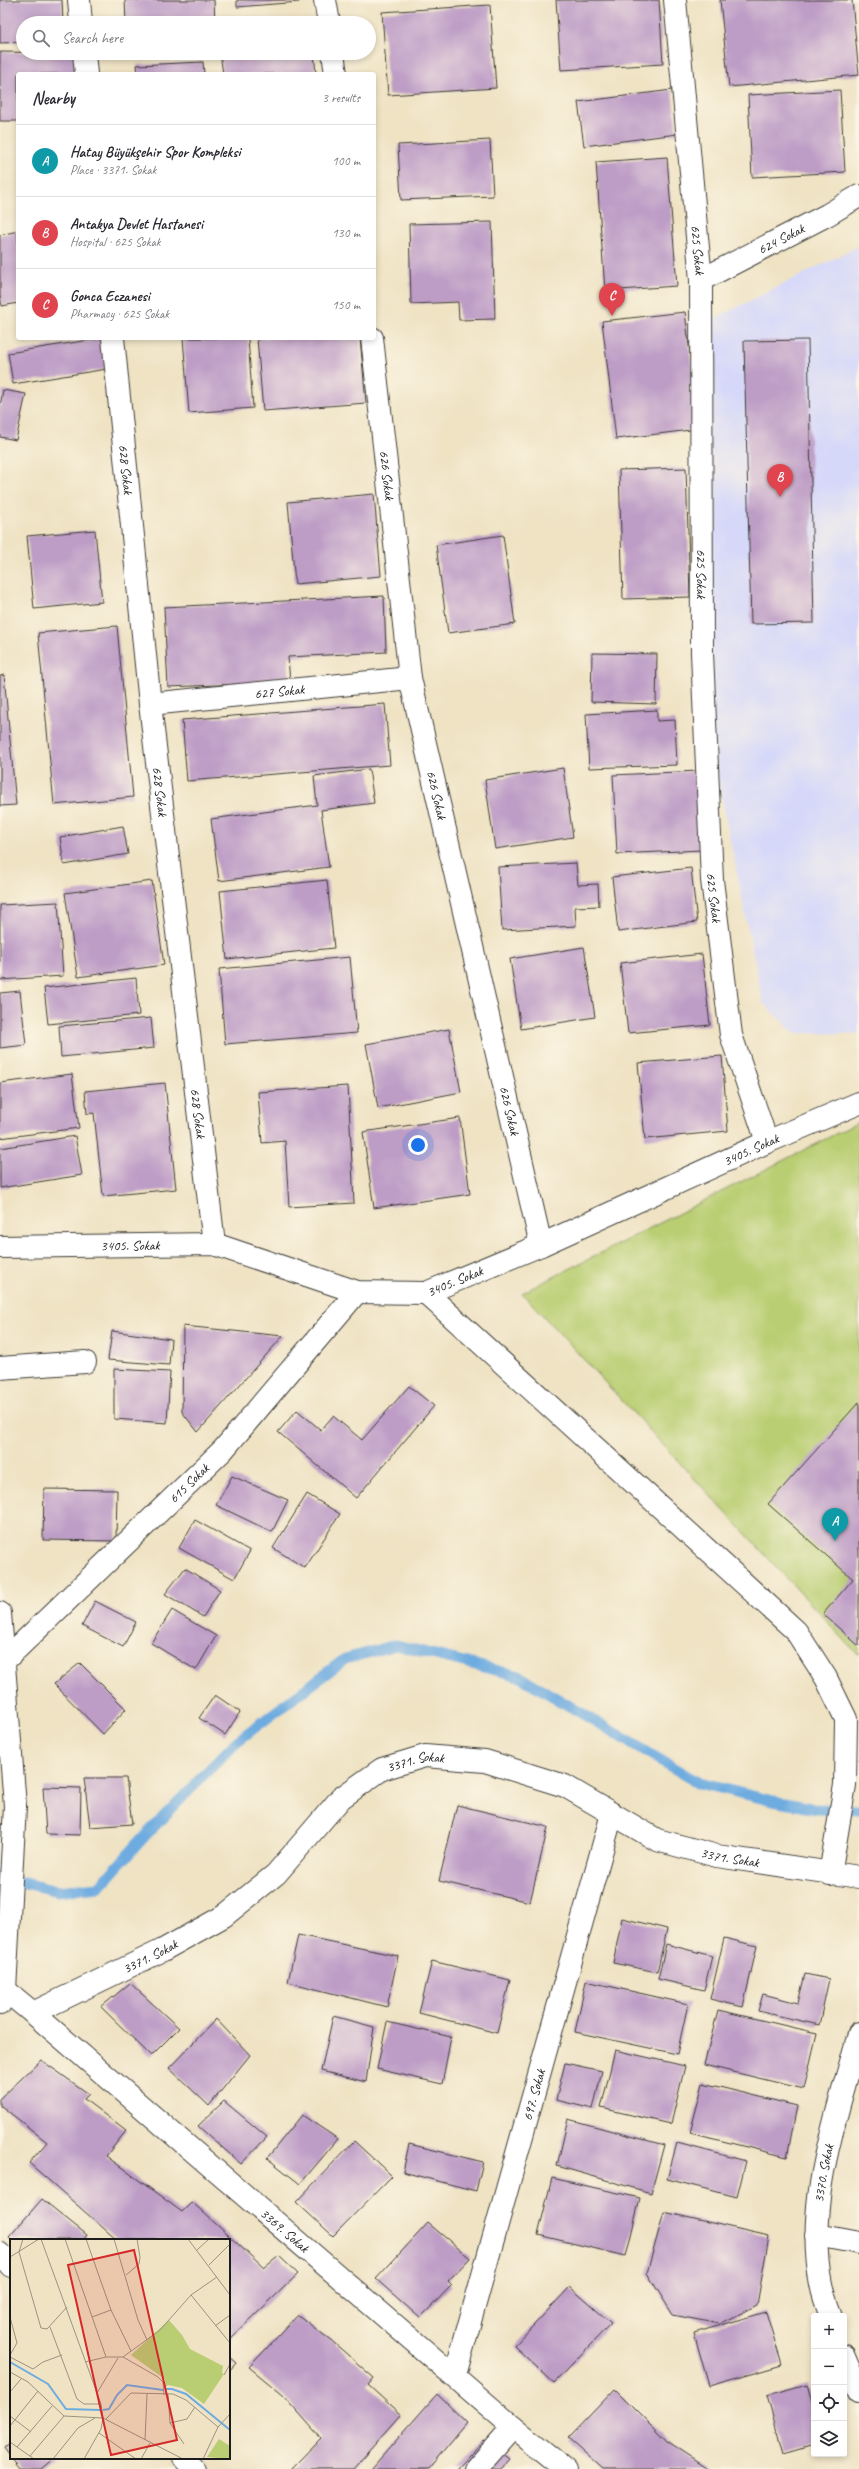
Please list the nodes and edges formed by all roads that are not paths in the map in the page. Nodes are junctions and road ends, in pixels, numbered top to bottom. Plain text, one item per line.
1 (79, 0) edge
2 (325, 0) edge
3 (675, 0) edge
4 (80, 16) edge
5 (328, 16) edge
6 (85, 60) edge
7 (334, 60) edge
8 (86, 72) edge
9 (336, 72) edge
10 (859, 196) edge
11 (701, 280) junction
12 (113, 340) edge
13 (372, 340) edge
14 (410, 678) junction
15 (150, 704) junction
16 (859, 1103) edge
17 (767, 1142) junction
18 (214, 1244) junction
19 (541, 1244) junction
20 (0, 1247) edge
21 (357, 1292) junction
22 (426, 1293) junction
23 (85, 1362) dead end
24 (0, 1368) edge
25 (0, 1613) edge
26 (5, 1660) junction
27 (7, 1805) edge
28 (612, 1814) junction
29 (830, 1874) junction
30 (859, 1877) edge
31 (2, 1995) edge
32 (33, 2013) junction
33 (859, 2034) edge
34 (816, 2235) junction
35 (859, 2243) edge
36 (0, 2254) edge
37 (10, 2265) edge
38 (830, 2313) edge
39 (847, 2364) edge
40 (455, 2375) junction
41 (859, 2392) edge
42 (513, 2428) junction
43 (185, 2459) edge
44 (194, 2469) edge
45 (476, 2469) edge
46 (565, 2469) edge

1 - 4 street
2 - 5 street
3 - 11 street, 625 Sokak
6 - 8 street
7 - 9 street
10 - 11 street, 624 Sokak
11 - 17 street, 625 Sokak
12 - 15 street, 628 Sokak
13 - 14 street, 626 Sokak
14 - 15 street, 627 Sokak
14 - 19 street, 626 Sokak
15 - 18 street, 628 Sokak
16 - 17 street, 3405. Sokak
17 - 19 street, 3405. Sokak
18 - 20 street, 3405. Sokak
18 - 21 street, 3405. Sokak
19 - 22 street, 3405. Sokak
21 - 22 street, 3405. Sokak
21 - 26 street, 615 Sokak
22 - 29 street
23 - 24 street
25 - 26 street
26 - 27 street
27 - 31 street
28 - 29 street, 3371. Sokak
28 - 32 street, 3371. Sokak
28 - 40 street, 697. Sokak
29 - 30 street, 3371. Sokak
31 - 32 street, 3369. Sokak
32 - 40 street, 3369. Sokak
33 - 34 street, 3370. Sokak
34 - 35 street
34 - 38 street, 3370. Sokak
36 - 37 street
39 - 41 street
40 - 42 street, 3369. Sokak
42 - 45 street
42 - 46 street, 3369. Sokak
43 - 44 street

